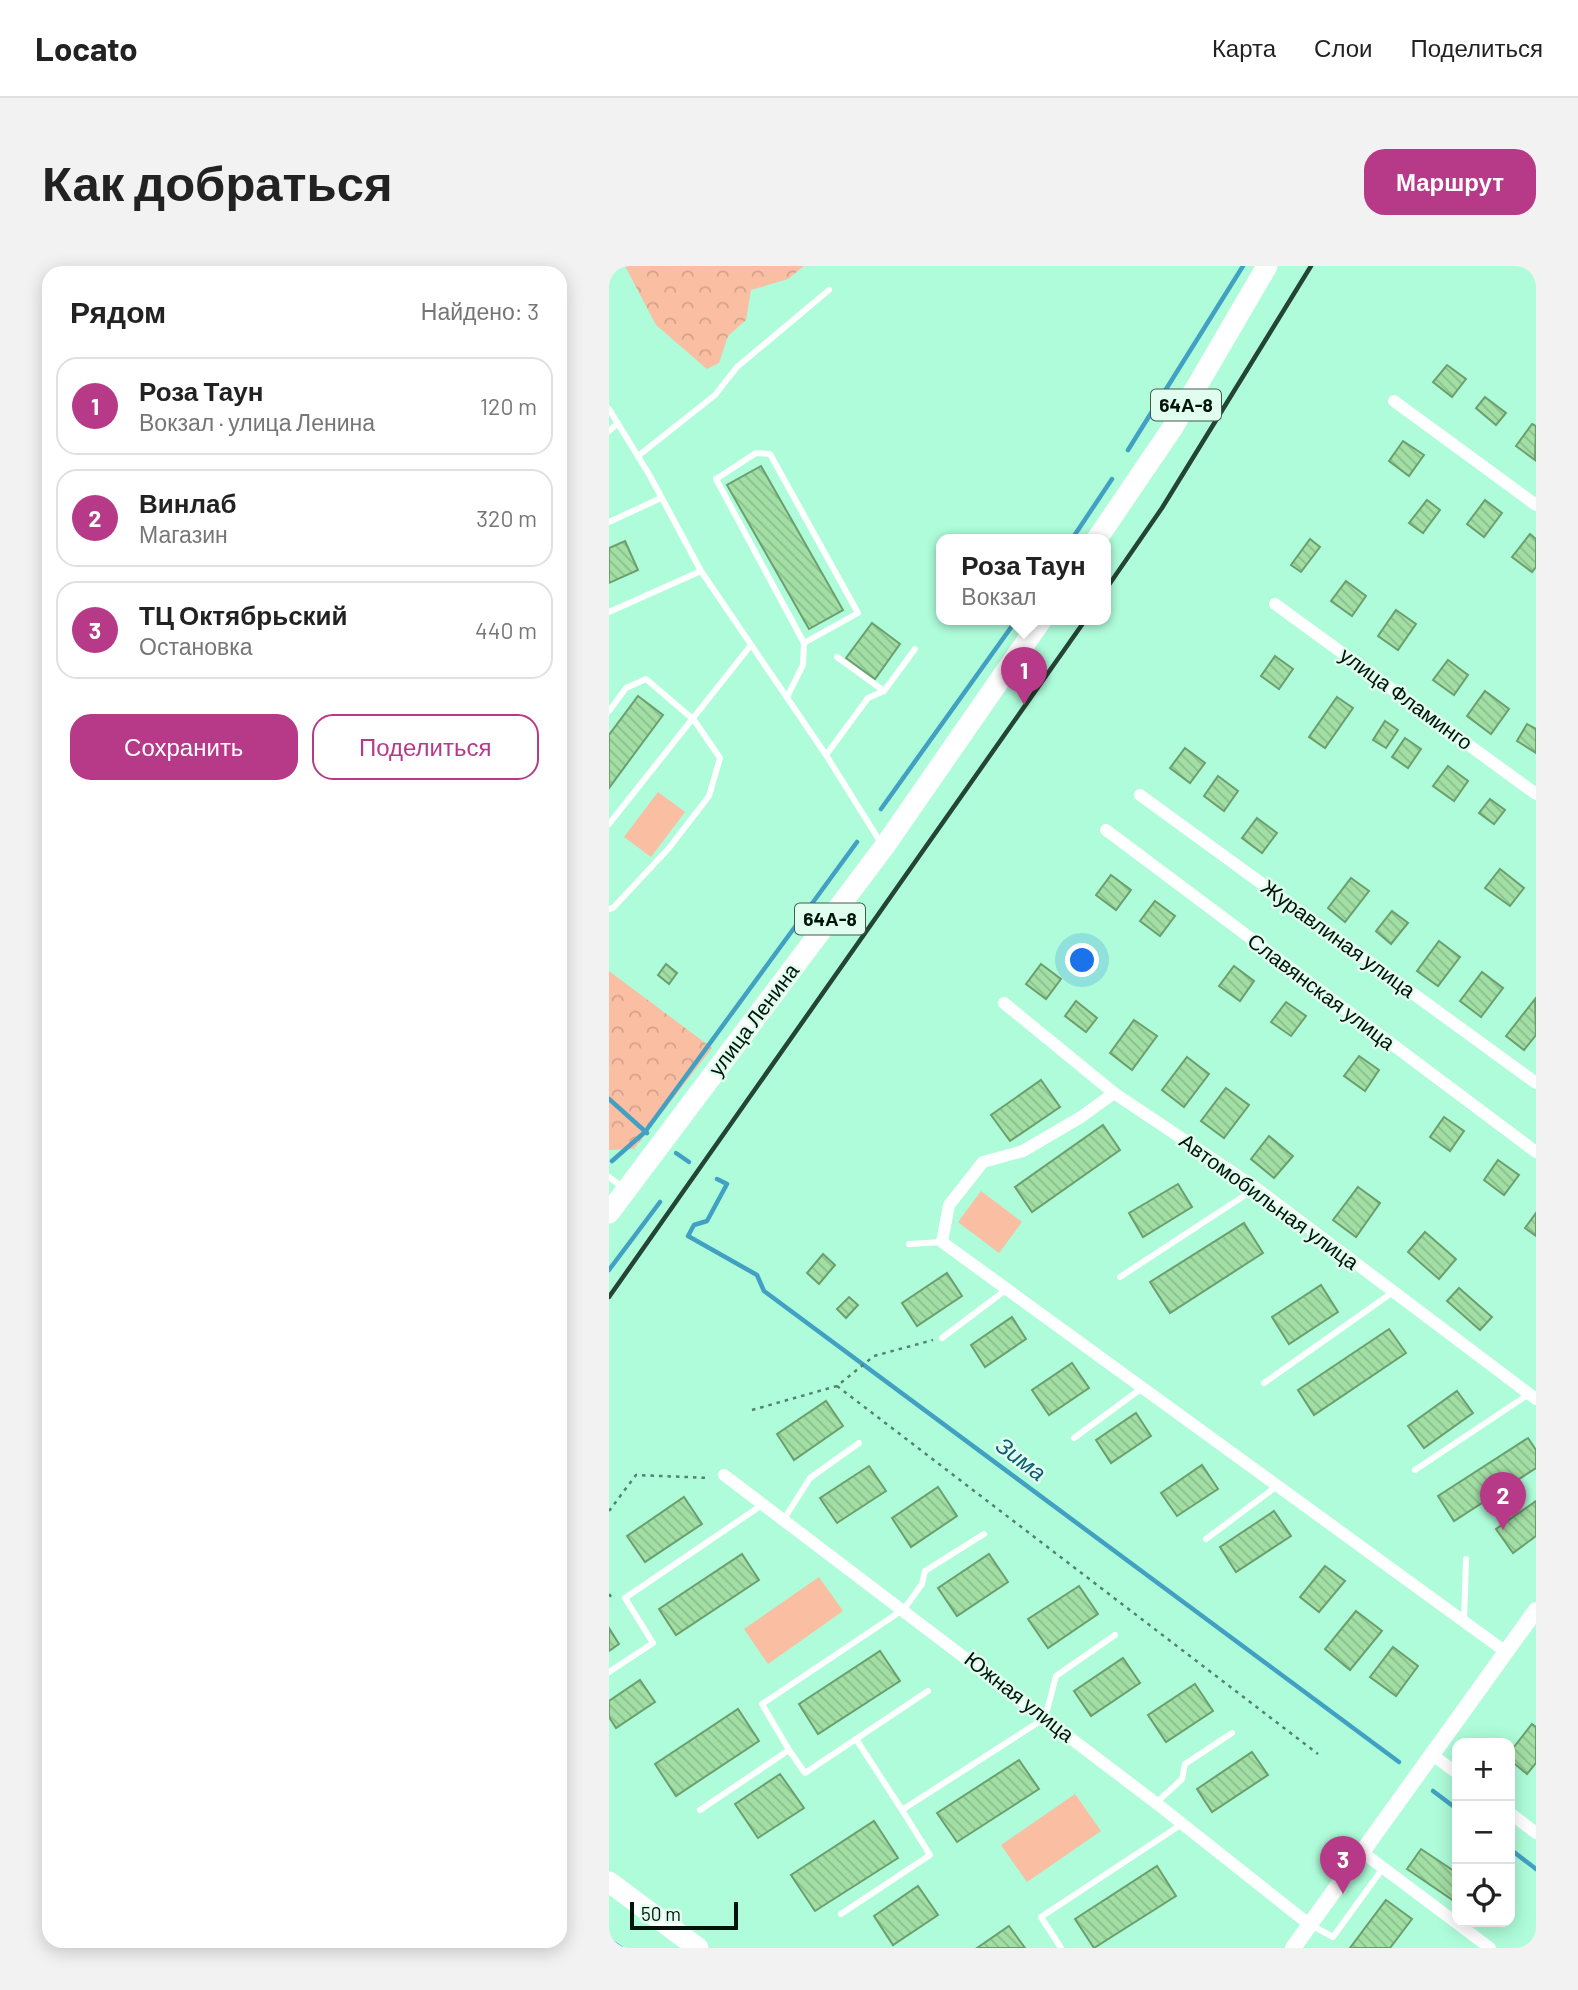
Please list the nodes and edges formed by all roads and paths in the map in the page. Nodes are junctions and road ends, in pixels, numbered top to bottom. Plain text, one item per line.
1 (1267, 266) edge
2 (829, 290) dead end
3 (1394, 401) dead end
4 (609, 409) edge
5 (618, 424) junction
6 (609, 431) edge
7 (638, 456) junction
8 (660, 498) junction
9 (1536, 505) edge
10 (609, 522) edge
11 (1100, 534) edge
12 (701, 571) junction
13 (1275, 604) dead end
14 (609, 612) edge
15 (1038, 625) edge
16 (804, 643) junction
17 (751, 645) junction
18 (915, 649) dead end
19 (837, 657) dead end
20 (884, 691) junction
21 (787, 697) junction
22 (609, 711) edge
23 (694, 720) junction
24 (826, 755) junction
25 (1536, 794) edge
26 (1140, 795) dead end
27 (609, 824) edge
28 (1106, 830) dead end
29 (884, 848) junction
30 (609, 909) edge
31 (1004, 1003) dead end
32 (1536, 1083) edge
33 (1114, 1093) junction
34 (1536, 1152) edge
35 (609, 1177) edge
36 (1256, 1188) junction
37 (627, 1190) junction
38 (609, 1213) edge
39 (942, 1242) junction
40 (909, 1244) dead end
41 (1120, 1278) dead end
42 (1007, 1289) junction
43 (1393, 1292) junction
44 (942, 1338) joint
45 (1263, 1383) dead end
46 (837, 1386) junction
47 (1142, 1388) junction
48 (1533, 1397) edge
49 (753, 1410) dead end
50 (1074, 1438) dead end
51 (859, 1443) dead end
52 (1415, 1469) dead end
53 (724, 1475) joint
54 (1277, 1486) junction
55 (764, 1504) junction
56 (609, 1511) edge
57 (784, 1519) junction
58 (984, 1534) dead end
59 (1206, 1539) dead end
60 (1466, 1559) dead end
61 (609, 1594) edge
62 (616, 1604) dead end
63 (904, 1609) junction
64 (1536, 1610) edge
65 (1464, 1623) junction
66 (1115, 1635) dead end
67 (1506, 1652) junction
68 (609, 1672) edge
69 (928, 1691) dead end
70 (1045, 1718) junction
71 (1233, 1733) dead end
72 (856, 1739) junction
73 (789, 1750) junction
74 (1318, 1754) dead end
75 (1431, 1754) junction
76 (1452, 1769) edge
77 (1156, 1802) junction
78 (701, 1810) dead end
79 (902, 1810) junction
80 (1515, 1817) edge
81 (1182, 1824) junction
82 (1536, 1833) edge
83 (1362, 1852) junction
84 (1383, 1868) junction
85 (609, 1882) edge
86 (841, 1914) dead end
87 (1310, 1924) junction
88 (698, 1948) edge
89 (1061, 1948) edge
90 (1293, 1948) edge
91 (1490, 1948) edge

1 - 11 main road, 64А-8
2 - 7 lane
3 - 9 street
4 - 5 lane
5 - 6 lane
5 - 7 lane
7 - 8 lane
8 - 10 lane
8 - 12 lane
12 - 14 lane
12 - 17 lane
13 - 25 street, улица Фламинго
15 - 29 main road, улица Ленина / 64А-8
16 - 16 lane
16 - 21 lane
17 - 21 lane
17 - 23 lane
18 - 20 lane
19 - 20 lane
20 - 24 lane
21 - 24 lane
22 - 23 lane
23 - 27 lane
23 - 30 lane
24 - 29 lane
26 - 32 street, Журавлиная улица
28 - 34 street, Славянская улица
29 - 37 main road, улица Ленина / 64А-8
31 - 33 street, Автомобильная улица
33 - 36 street, Автомобильная улица
33 - 39 street
35 - 37 lane
36 - 41 lane
36 - 43 street, Автомобильная улица
37 - 38 main road, улица Ленина / 64А-8
39 - 40 lane
39 - 42 street
42 - 44 lane
42 - 47 street
43 - 45 lane
43 - 48 street, Автомобильная улица
44 - 46 path
46 - 49 path
46 - 74 path
47 - 50 lane
47 - 54 street
48 - 52 lane
51 - 57 lane
53 - 55 street, Южная улица
53 - 56 path
54 - 59 lane
54 - 65 street
55 - 57 street, Южная улица
55 - 68 lane
57 - 63 street, Южная улица
58 - 63 lane
60 - 65 lane
61 - 62 path
63 - 70 street, Южная улица
63 - 73 lane
64 - 67 street
65 - 67 street
66 - 70 lane
67 - 75 street
69 - 72 lane
70 - 77 street, Южная улица
70 - 79 lane
71 - 77 lane
72 - 73 lane
72 - 79 lane
73 - 78 lane
75 - 76 street
75 - 83 street
77 - 81 street, Южная улица
79 - 86 lane
80 - 82 street
81 - 87 street, Южная улица
81 - 89 lane
83 - 84 street
83 - 87 street
84 - 87 lane
84 - 91 street
85 - 88 main road
87 - 90 street

